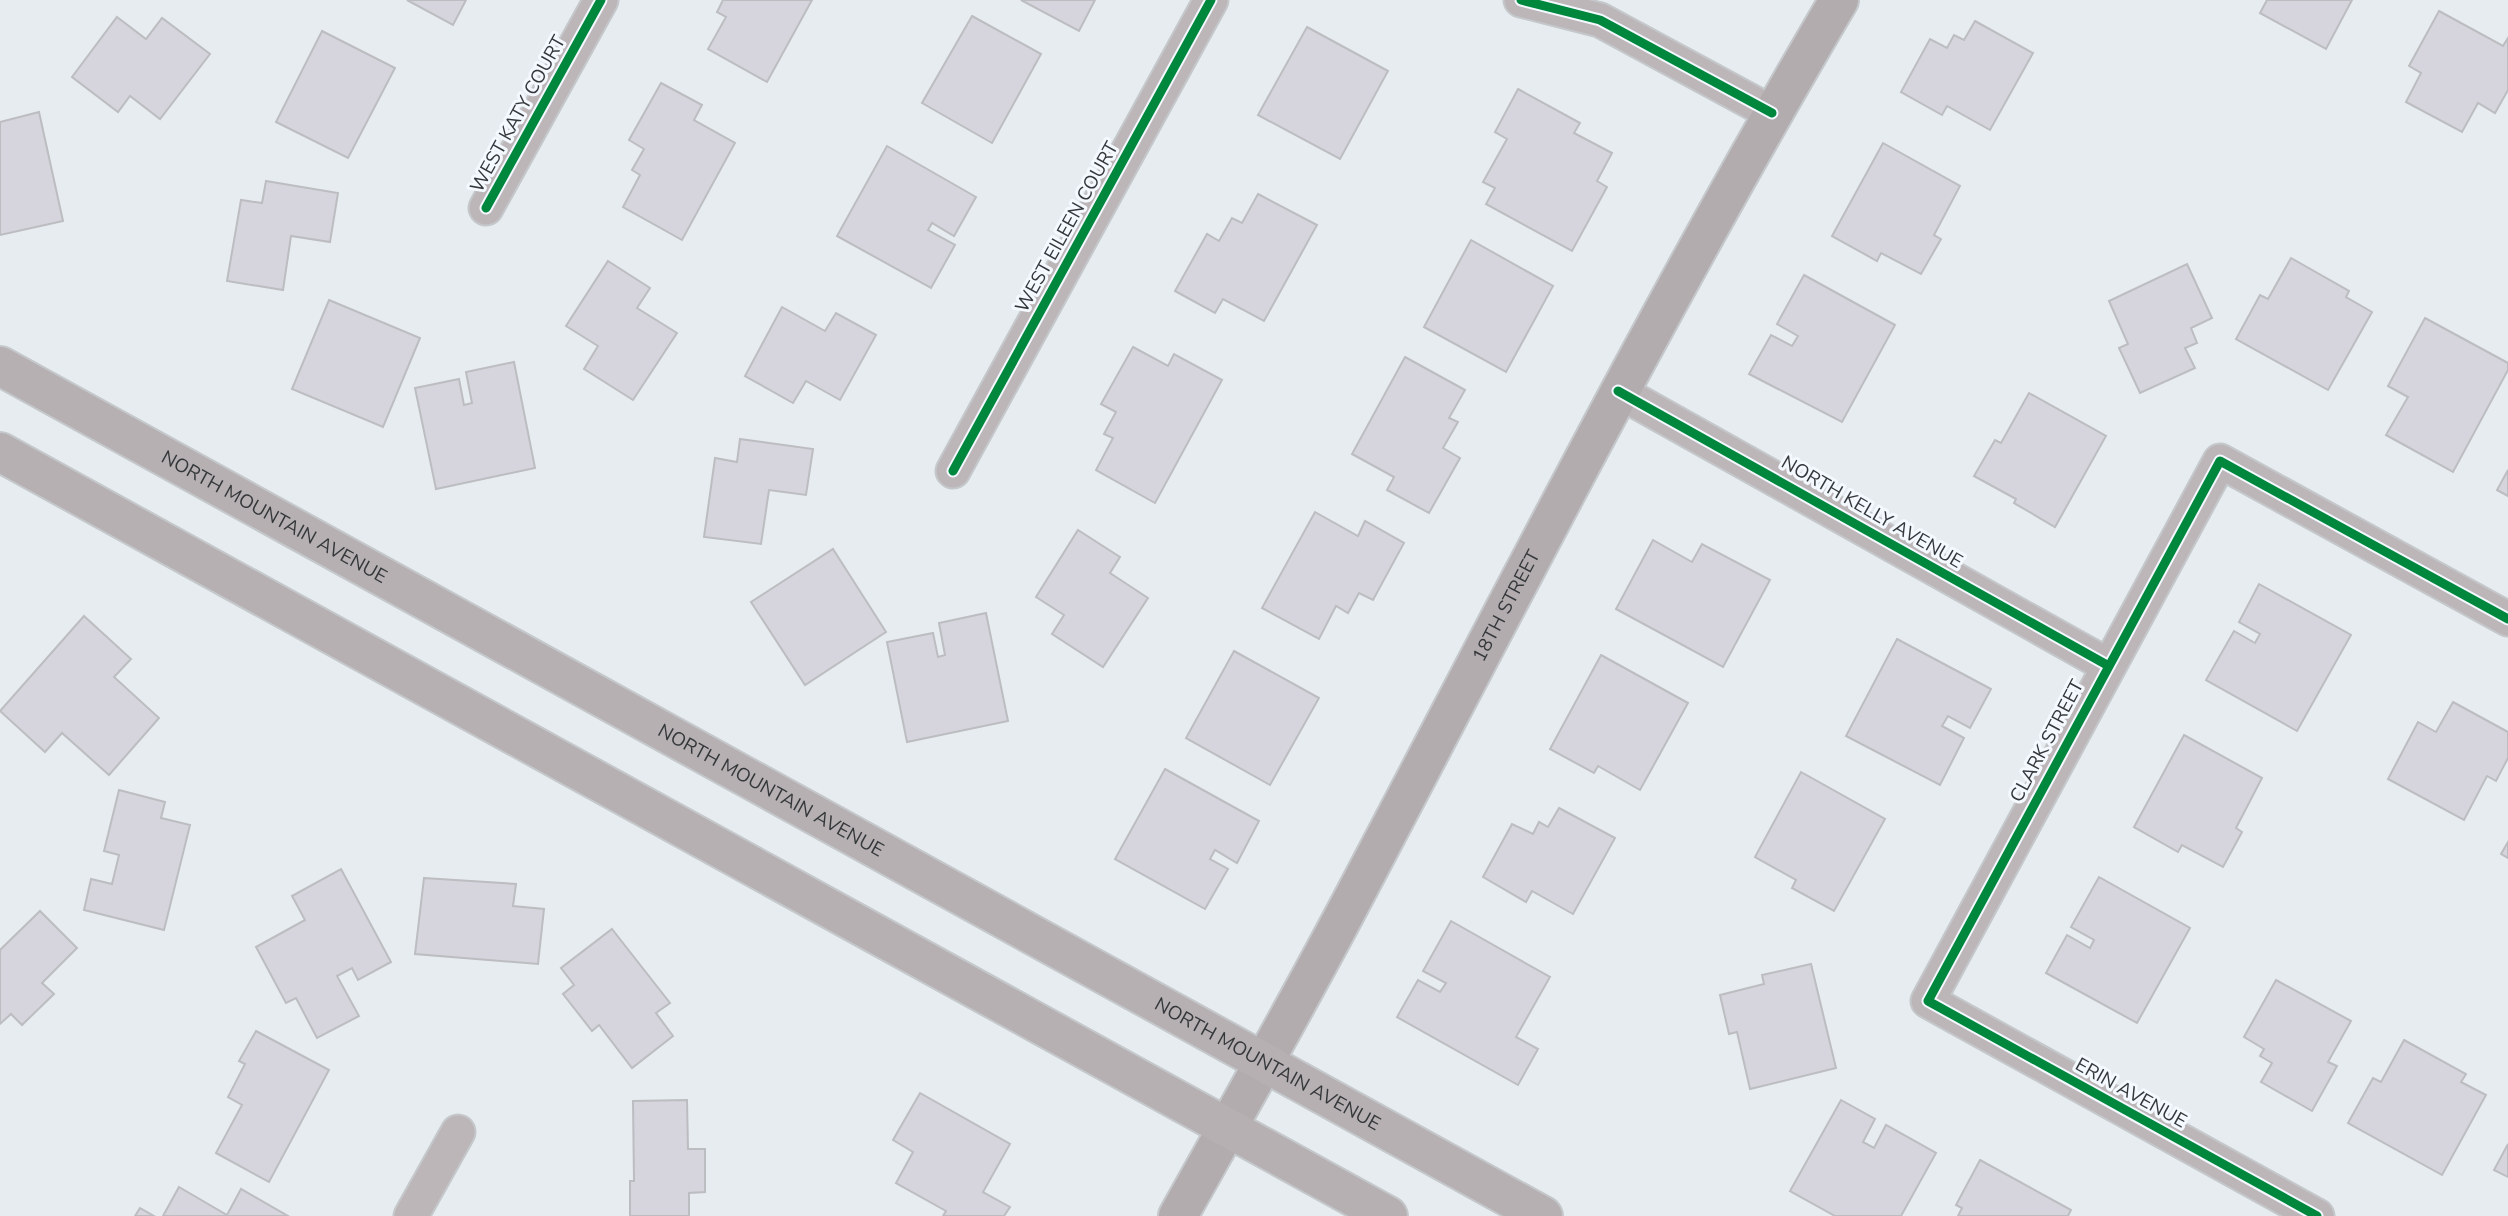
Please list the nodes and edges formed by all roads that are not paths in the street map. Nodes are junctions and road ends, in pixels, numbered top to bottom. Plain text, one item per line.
1 (601, 0) edge
2 (1211, 0) edge
3 (1521, 0) edge
4 (1839, 0) edge
5 (1772, 113) junction
6 (486, 208) dead end
7 (0, 366) edge
8 (1618, 391) junction
9 (0, 452) edge
10 (953, 471) dead end
11 (2508, 619) edge
12 (2107, 665) junction
13 (1928, 1001) joint
14 (1265, 1061) junction
15 (1228, 1127) junction
16 (458, 1132) dead end
17 (411, 1216) edge
18 (1178, 1216) edge
19 (1388, 1216) edge
20 (1543, 1216) edge
21 (2317, 1216) edge

1 - 6 street, WEST KATY COURT
2 - 10 street, WEST EILEEN COURT
3 - 5 street
4 - 5 main road, 18TH STREET
5 - 8 main road, 18TH STREET
7 - 14 main road, NORTH MOUNTAIN AVENUE
8 - 12 street, NORTH KELLY AVENUE
8 - 14 main road, 18TH STREET
9 - 15 main road
11 - 12 street, CLARK STREET
12 - 13 street, CLARK STREET
13 - 21 street, ERIN AVENUE
14 - 15 main road, 18TH STREET
14 - 20 main road, NORTH MOUNTAIN AVENUE
15 - 18 main road, 18TH STREET
15 - 19 main road
16 - 17 street

